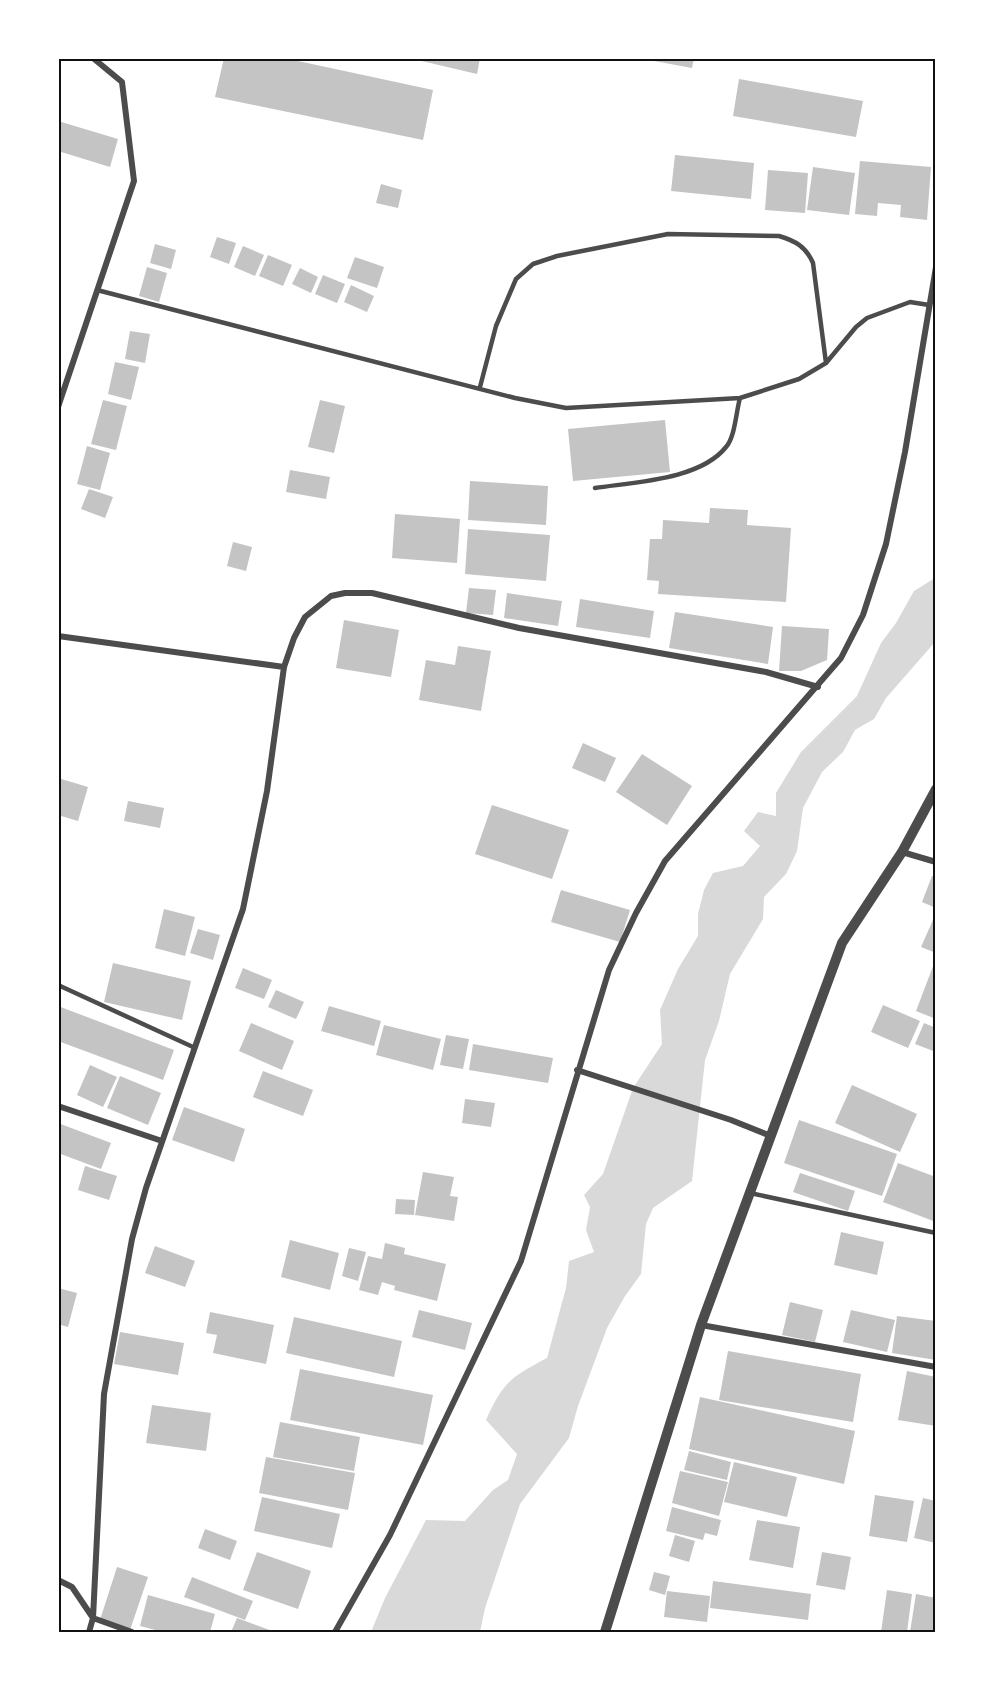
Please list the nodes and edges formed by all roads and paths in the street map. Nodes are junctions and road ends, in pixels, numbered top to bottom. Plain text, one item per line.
1 (93, 58) edge
2 (936, 267) edge
3 (98, 290) junction
4 (932, 306) edge
5 (826, 363) junction
6 (480, 387) junction
7 (740, 398) junction
8 (58, 407) edge
9 (595, 488) dead end
10 (58, 636) edge
11 (284, 668) junction
12 (818, 687) junction
13 (936, 789) edge
14 (902, 852) junction
15 (936, 862) edge
16 (58, 985) edge
17 (193, 1047) junction
18 (577, 1070) junction
19 (58, 1106) edge
20 (771, 1136) junction
21 (162, 1141) junction
22 (750, 1192) junction
23 (936, 1233) edge
24 (701, 1325) junction
25 (936, 1367) edge
26 (58, 1580) edge
27 (93, 1618) junction
28 (89, 1632) edge
29 (132, 1632) edge
30 (335, 1632) edge
31 (605, 1632) edge

1 - 3 street
2 - 4 street
3 - 6 lane
3 - 8 street
4 - 5 lane
4 - 12 street
5 - 6 lane
5 - 7 lane
6 - 7 lane
7 - 9 lane
10 - 11 street
11 - 12 street
11 - 17 street
12 - 18 street
13 - 14 street
14 - 15 street
14 - 20 street
16 - 17 lane
17 - 21 street
18 - 20 street
18 - 30 street
19 - 21 street
20 - 22 street
21 - 27 street
22 - 23 lane
22 - 24 street
24 - 25 street
24 - 31 street
26 - 27 street
27 - 28 street
27 - 29 street

